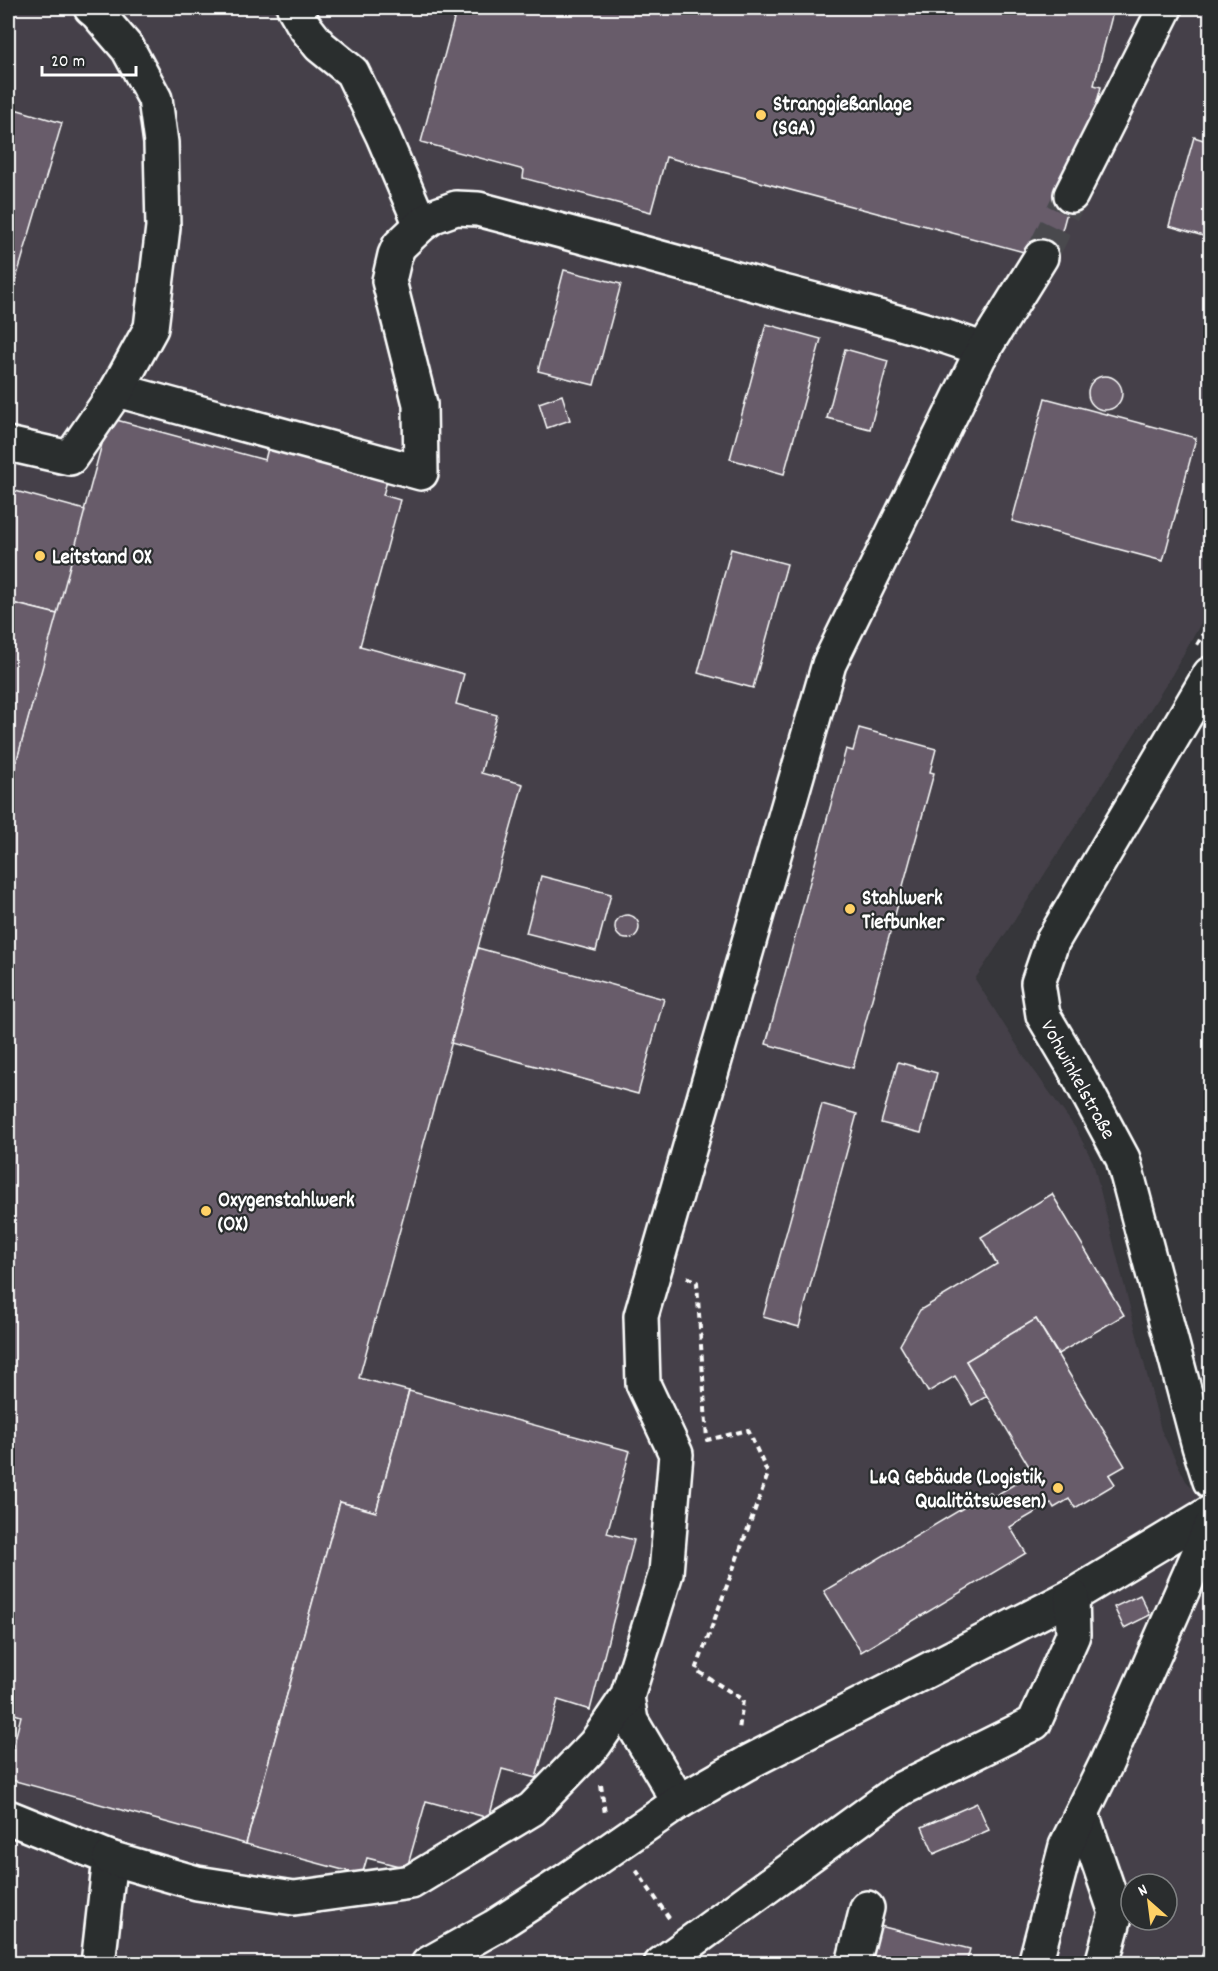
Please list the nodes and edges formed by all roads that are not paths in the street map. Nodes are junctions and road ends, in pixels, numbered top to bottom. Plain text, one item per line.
1 (91, 8) edge
2 (294, 8) edge
3 (1165, 8) edge
4 (1071, 195) tunnel mouth
5 (422, 225) junction
6 (1041, 257) tunnel mouth
7 (984, 350) junction
8 (117, 390) junction
9 (8, 444) edge
10 (1210, 674) edge
11 (1210, 1481) edge
12 (1210, 1513) edge
13 (1210, 1528) edge
14 (1072, 1596) junction
15 (627, 1698) junction
16 (680, 1802) junction
17 (1082, 1814) junction
18 (8, 1817) edge
19 (110, 1858) junction
20 (867, 1908) dead end
21 (98, 1964) edge
22 (428, 1964) edge
23 (661, 1964) edge
24 (853, 1964) edge
25 (1035, 1964) edge
26 (1102, 1964) edge

1 - 8 street
2 - 5 street
3 - 4 street
5 - 7 street
5 - 8 street
6 - 7 street
7 - 15 street
8 - 9 street
10 - 11 street, Vohwinkelstraße
12 - 14 street
13 - 17 street
14 - 16 street
14 - 23 street
15 - 16 street
15 - 19 street
16 - 22 street
17 - 25 street
17 - 26 street
18 - 19 street
19 - 21 street
20 - 24 street

